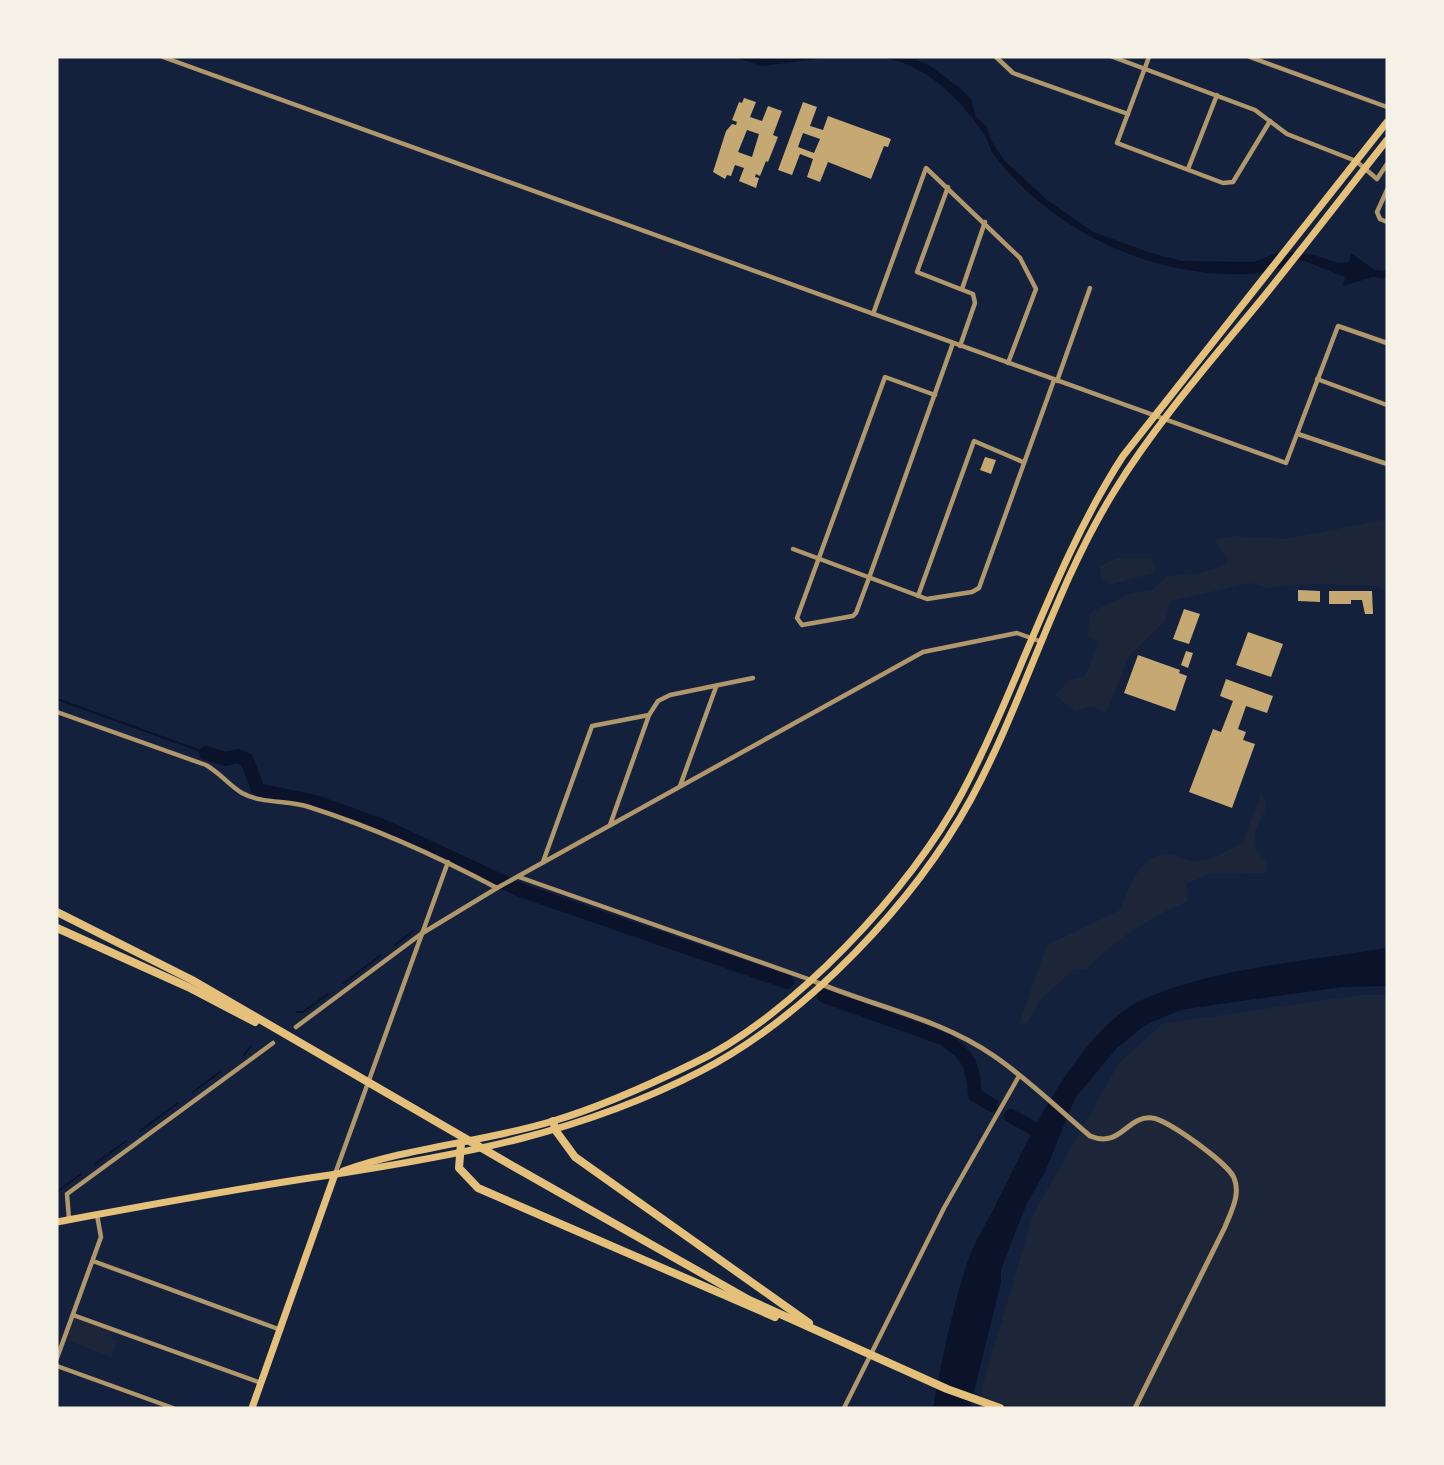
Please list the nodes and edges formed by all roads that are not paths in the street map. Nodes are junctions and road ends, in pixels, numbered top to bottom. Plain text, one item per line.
1 (163, 57) edge
2 (996, 57) edge
3 (1113, 57) edge
4 (1149, 57) edge
5 (1250, 57) edge
6 (1145, 68) junction
7 (1217, 95) junction
8 (1387, 107) edge
9 (1128, 114) junction
10 (1270, 121) junction
11 (1387, 122) edge
12 (1387, 140) edge
13 (1356, 161) junction
14 (1387, 164) edge
15 (1365, 168) junction
16 (1188, 169) junction
17 (948, 187) junction
18 (1387, 190) edge
19 (985, 222) junction
20 (1387, 222) edge
21 (1090, 288) dead end
22 (962, 289) junction
23 (873, 314) junction
24 (953, 343) junction
25 (1387, 343) edge
26 (960, 346) junction
27 (1008, 363) junction
28 (1317, 379) junction
29 (1055, 380) junction
30 (935, 395) junction
31 (1387, 405) edge
32 (1154, 415) junction
33 (1165, 419) junction
34 (1298, 434) junction
35 (1023, 462) junction
36 (1387, 464) edge
37 (792, 549) dead end
38 (818, 560) junction
39 (869, 578) junction
40 (918, 596) junction
41 (1032, 638) junction
42 (1042, 642) junction
43 (753, 678) dead end
44 (716, 687) junction
45 (57, 712) edge
46 (649, 715) junction
47 (680, 786) junction
48 (610, 825) junction
49 (448, 862) junction
50 (543, 862) junction
51 (519, 877) junction
52 (500, 886) junction
53 (57, 912) edge
54 (57, 928) edge
55 (421, 934) junction
56 (811, 980) junction
57 (822, 985) junction
58 (296, 1027) dead end
59 (273, 1043) dead end
60 (306, 1048) junction
61 (1019, 1076) junction
62 (553, 1121) junction
63 (556, 1131) junction
64 (460, 1143) junction
65 (460, 1155) junction
66 (335, 1174) junction
67 (97, 1215) junction
68 (69, 1220) junction
69 (57, 1222) edge
70 (93, 1261) junction
71 (73, 1314) junction
72 (281, 1330) junction
73 (840, 1342) junction
74 (57, 1358) edge
75 (57, 1366) edge
76 (261, 1383) junction
77 (173, 1408) edge
78 (252, 1408) edge
79 (843, 1408) edge
80 (1000, 1408) edge
81 (1135, 1408) edge

1 - 23 street
2 - 9 street
3 - 6 street
4 - 6 street
5 - 8 street
6 - 7 street
6 - 9 street
7 - 10 street
7 - 16 street
9 - 16 street
10 - 13 street
10 - 16 street
11 - 13 main road
12 - 15 main road
13 - 15 street
13 - 32 main road
14 - 15 street
15 - 33 main road
17 - 19 street
17 - 22 street
17 - 23 street
18 - 20 street
19 - 22 street
19 - 27 street
21 - 29 street
22 - 26 street
23 - 24 street
24 - 26 street
24 - 30 street
25 - 28 street
26 - 27 street
27 - 29 street
28 - 31 street
28 - 34 street
29 - 32 street
29 - 35 street
30 - 38 street
30 - 39 street
32 - 33 street
32 - 41 main road
33 - 34 street
33 - 42 main road
34 - 36 street
35 - 40 street
35 - 40 street
37 - 38 street
38 - 39 street
38 - 39 street
39 - 40 street
41 - 42 street
41 - 47 street
41 - 56 main road
42 - 57 main road
43 - 44 street
44 - 46 street
44 - 47 street
45 - 49 street
46 - 48 street
46 - 50 street
47 - 48 street
48 - 50 street
49 - 52 street
49 - 55 street
50 - 51 street
51 - 52 street
51 - 56 street
52 - 55 street
53 - 60 highway
54 - 60 highway
55 - 58 street
55 - 66 street
56 - 57 street
56 - 62 main road
57 - 61 street
57 - 63 main road
59 - 68 street
60 - 73 highway
61 - 79 street
61 - 81 street
62 - 63 highway
62 - 64 main road
63 - 65 main road
63 - 73 highway
64 - 65 highway
64 - 66 main road
65 - 66 main road
65 - 73 highway
66 - 67 main road
66 - 72 main road
67 - 68 main road
67 - 70 street
68 - 69 main road
70 - 71 street
70 - 72 street
71 - 74 street
71 - 76 street
72 - 76 main road
73 - 80 highway
75 - 77 street
76 - 78 main road

